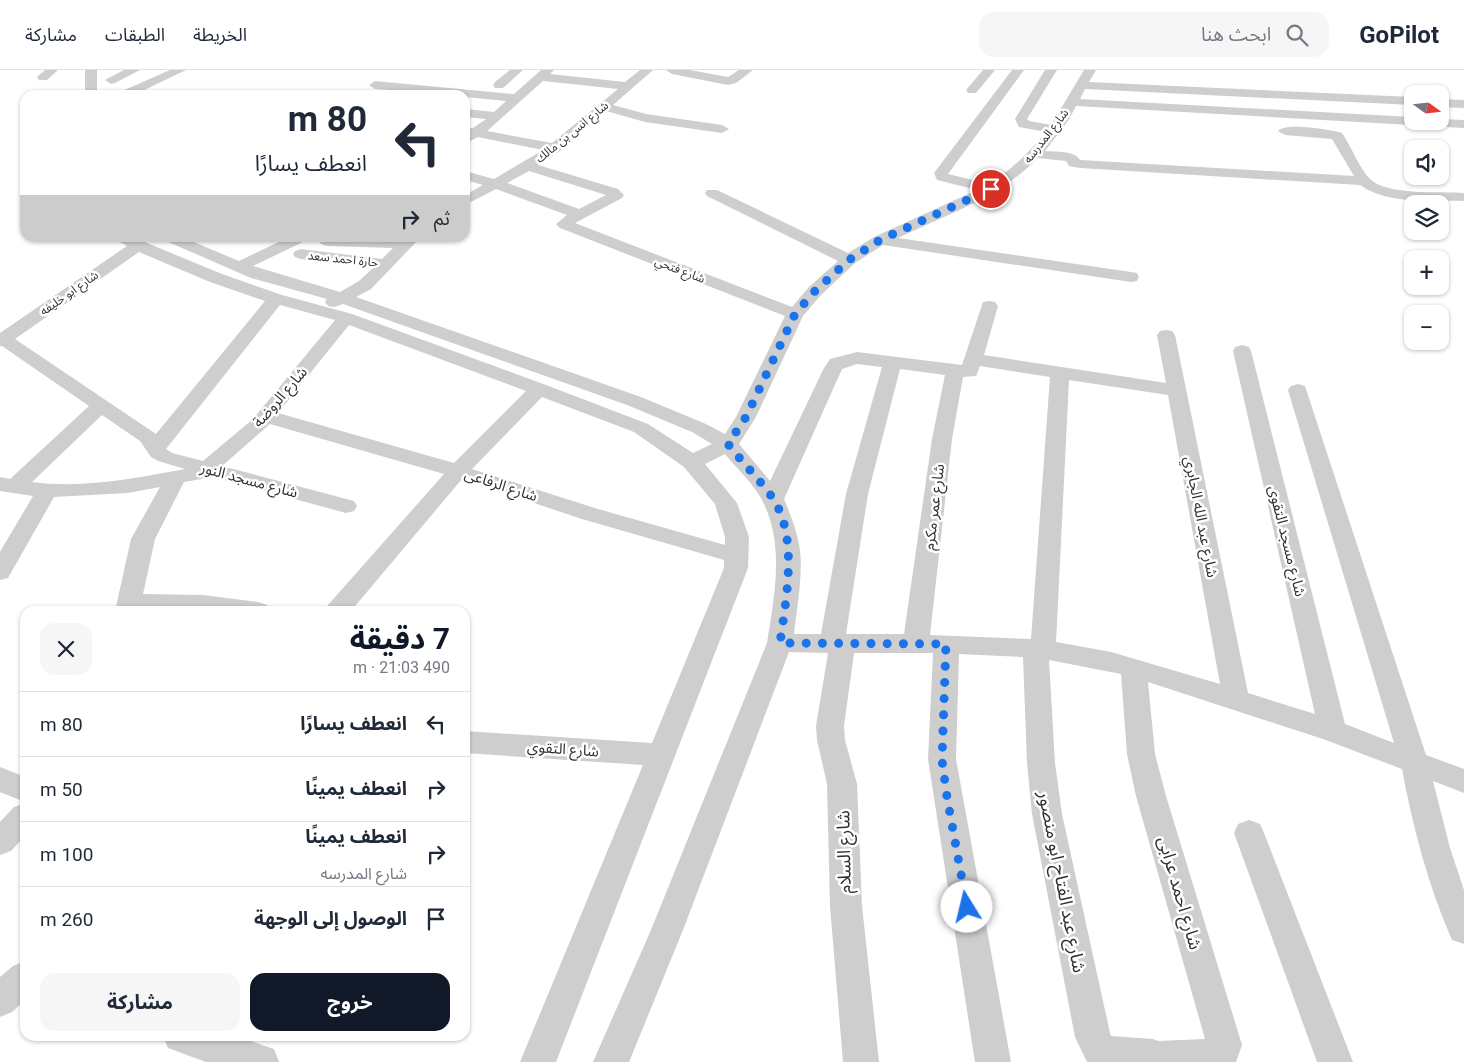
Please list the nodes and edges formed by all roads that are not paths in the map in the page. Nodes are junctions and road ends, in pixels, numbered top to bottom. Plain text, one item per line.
1 (91, 70) edge
2 (134, 70) edge
3 (180, 70) edge
4 (517, 70) edge
5 (647, 70) edge
6 (672, 70) edge
7 (747, 70) edge
8 (989, 70) edge
9 (1018, 70) edge
10 (1052, 70) edge
11 (1090, 70) edge
12 (544, 74) edge
13 (111, 75) edge
14 (396, 76) dead end
15 (375, 85) dead end
16 (499, 85) junction
17 (1081, 85) junction
18 (628, 86) junction
19 (91, 90) edge
20 (111, 90) edge
21 (135, 90) edge
22 (972, 90) dead end
23 (525, 92) junction
24 (546, 92) dead end
25 (603, 101) junction
26 (1404, 101) edge
27 (1072, 102) junction
28 (1449, 103) edge
29 (1464, 104) edge
30 (470, 113) edge
31 (497, 116) junction
32 (1082, 119) dead end
33 (1404, 121) edge
34 (1058, 123) junction
35 (1449, 123) edge
36 (1464, 124) edge
37 (722, 128) dead end
38 (1267, 130) dead end
39 (471, 131) edge
40 (555, 148) junction
41 (1035, 154) junction
42 (527, 166) junction
43 (470, 177) edge
44 (988, 178) junction
45 (1364, 181) junction
46 (495, 184) junction
47 (712, 193) dead end
48 (470, 197) edge
49 (1464, 197) edge
50 (580, 215) junction
51 (880, 240) junction
52 (130, 242) edge
53 (133, 242) edge
54 (182, 242) edge
55 (290, 242) edge
56 (407, 242) edge
57 (302, 254) dead end
58 (849, 260) junction
59 (384, 264) junction
60 (239, 267) junction
61 (1131, 277) dead end
62 (276, 299) junction
63 (989, 306) dead end
64 (344, 308) junction
65 (795, 314) junction
66 (1166, 334) dead end
67 (2, 340) edge
68 (1242, 351) dead end
69 (892, 363) junction
70 (966, 367) junction
71 (1060, 372) junction
72 (539, 389) junction
73 (1298, 390) dead end
74 (1177, 391) junction
75 (101, 406) junction
76 (265, 416) junction
77 (728, 444) junction
78 (155, 449) junction
79 (692, 462) junction
80 (208, 470) junction
81 (458, 471) junction
82 (176, 479) junction
83 (7, 485) edge
84 (47, 491) junction
85 (773, 498) junction
86 (346, 506) dead end
87 (736, 556) junction
88 (0, 572) edge
89 (128, 606) edge
90 (142, 606) edge
91 (212, 606) edge
92 (341, 606) edge
93 (780, 643) junction
94 (837, 644) junction
95 (931, 644) junction
96 (1039, 649) junction
97 (1134, 668) junction
98 (1236, 699) junction
99 (1334, 731) junction
100 (470, 742) edge
101 (662, 755) junction
102 (1415, 764) junction
103 (0, 779) edge
104 (1464, 781) edge
105 (20, 788) edge
106 (20, 821) edge
107 (1248, 832) dead end
108 (0, 842) edge
109 (1464, 929) edge
110 (196, 1041) edge
111 (1160, 1061) edge
112 (261, 1062) edge
113 (538, 1062) edge
114 (611, 1062) edge
115 (861, 1062) edge
116 (992, 1062) edge
117 (1335, 1062) edge

1 - 19 street
2 - 13 street
3 - 21 street
4 - 16 street
5 - 18 street, شارع انس بن مالك
6 - 7 street
8 - 22 street
9 - 44 street
10 - 34 street
11 - 17 street, شارع المدرسه
12 - 18 street
12 - 23 street
13 - 20 street
14 - 16 street
15 - 23 street
16 - 23 street
17 - 26 street
17 - 27 street, شارع المدرسه
18 - 25 street, شارع انس بن مالك
23 - 24 street
23 - 31 street
25 - 37 street
25 - 40 street, شارع انس بن مالك
27 - 33 street
27 - 34 street, شارع المدرسه
28 - 29 street
30 - 31 street
31 - 39 street
32 - 34 street
34 - 41 street, شارع المدرسه
35 - 36 street
38 - 45 street
39 - 40 street
40 - 42 street, شارع انس بن مالك
41 - 44 street, شارع المدرسه
41 - 45 street
42 - 46 street, شارع انس بن مالك
42 - 50 street
43 - 46 street
44 - 51 street, شارع المدرسه
45 - 49 street
46 - 48 street, شارع انس بن مالك
46 - 50 street
47 - 58 street
50 - 65 street, شارع فتحي
51 - 58 street, شارع المدرسه
51 - 61 street
52 - 67 street, شارع ابو خليفه
53 - 62 street
54 - 60 street
55 - 60 street
56 - 59 street
57 - 59 street, حارة احمد سعد
58 - 65 street, شارع المدرسه
59 - 64 street
60 - 64 street
62 - 64 street
62 - 78 street
63 - 70 street, شارع عمر مكرم
64 - 72 street
64 - 76 street, شارع الروضة
64 - 77 street
65 - 77 street, شارع المدرسه
66 - 74 street, شارع عبد الله الجابري
67 - 75 street, شارع مسجد النور
68 - 99 street, شارع مسجد التقوى
69 - 70 street
69 - 85 street
69 - 94 street, شارع السلام
70 - 71 street
70 - 95 street, شارع عمر مكرم
71 - 74 street
71 - 96 street, شارع عبد الفتاح ابو منصور
72 - 79 street
72 - 81 street
73 - 102 street
74 - 98 street, شارع عبد الله الجابري
75 - 78 street, شارع مسجد النور
75 - 83 street
76 - 80 street, شارع الروضة
76 - 81 street, شارع الرفاعى
77 - 79 street, شارع المدرسه
77 - 85 street
78 - 80 street, شارع مسجد النور
79 - 87 street
80 - 82 street
80 - 86 street, شارع مسجد النور
81 - 87 street, شارع الرفاعى
81 - 92 street
82 - 84 street
82 - 89 street
83 - 84 street
84 - 88 street
85 - 93 street
87 - 101 street
90 - 91 street
93 - 94 street
93 - 114 street
94 - 95 street
94 - 115 street, شارع السلام
95 - 96 street
95 - 116 street, شارع عمر مكرم
96 - 97 street
96 - 111 street, شارع عبد الفتاح ابو منصور
97 - 98 street
97 - 111 street, شارع احمد عرابى
98 - 99 street
99 - 102 street
100 - 101 street, شارع التقوي
101 - 113 street
102 - 104 street
102 - 109 street
103 - 105 street
106 - 108 street
107 - 117 street
110 - 112 street

